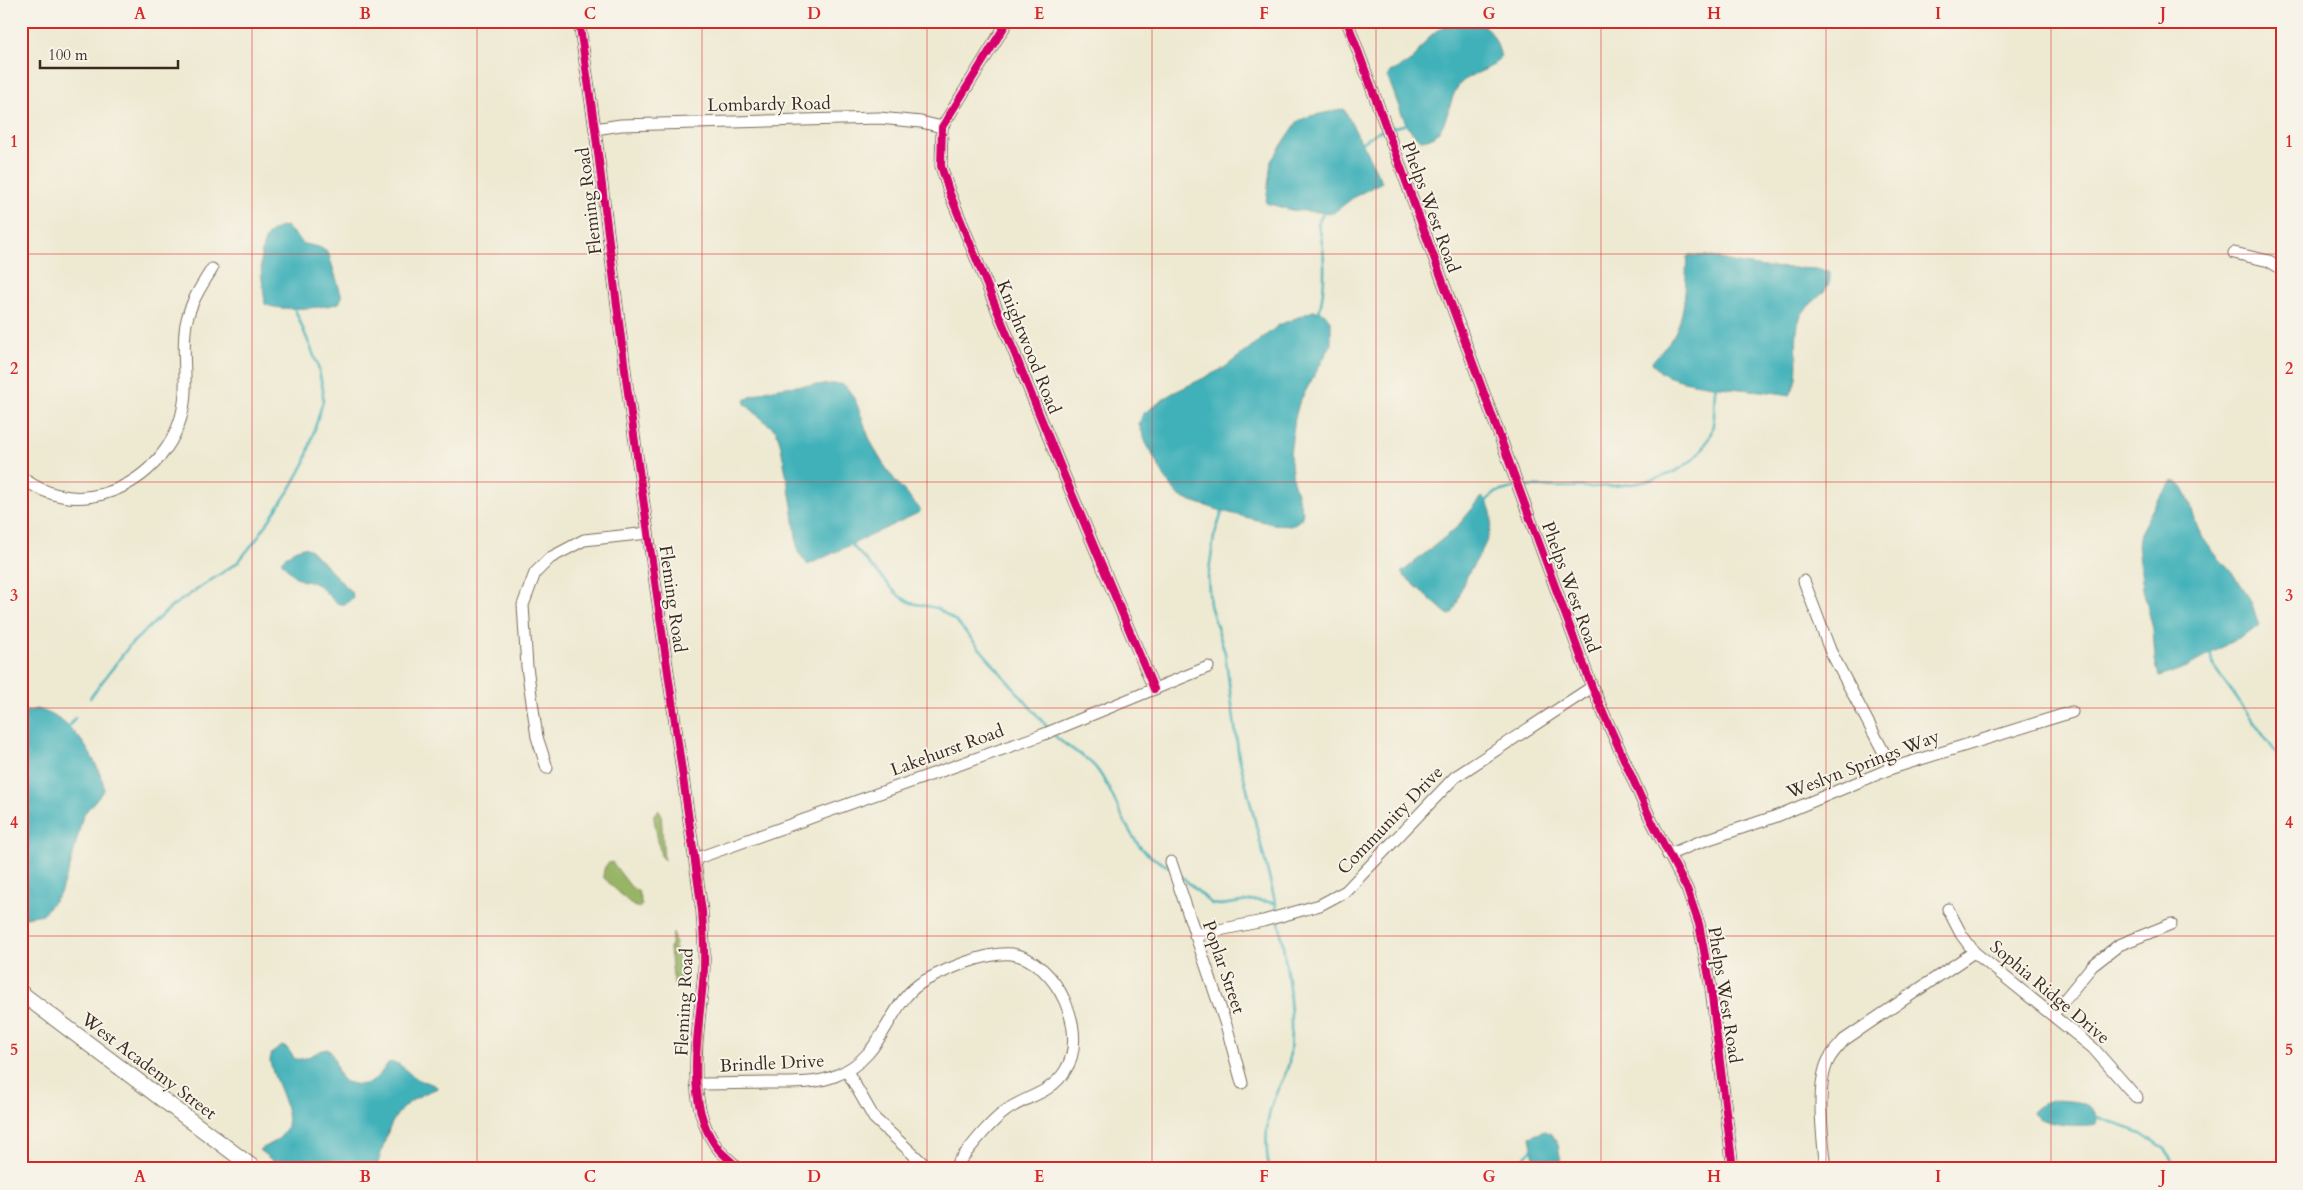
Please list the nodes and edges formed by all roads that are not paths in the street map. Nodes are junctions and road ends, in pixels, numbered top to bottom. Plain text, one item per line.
1 (579, 21) edge
2 (1008, 21) edge
3 (1347, 21) edge
4 (942, 127) junction
5 (595, 129) junction
6 (2234, 253) dead end
7 (2282, 268) edge
8 (212, 269) dead end
9 (21, 477) edge
10 (648, 533) junction
11 (1804, 581) dead end
12 (1208, 667) dead end
13 (1592, 687) junction
14 (1154, 689) junction
15 (2072, 712) dead end
16 (547, 768) dead end
17 (1892, 768) junction
18 (1668, 855) junction
19 (695, 859) junction
20 (1171, 862) dead end
21 (1948, 909) dead end
22 (2171, 924) dead end
23 (1195, 935) junction
24 (1974, 952) junction
25 (21, 993) edge
26 (2053, 1014) junction
27 (846, 1071) junction
28 (1242, 1083) dead end
29 (696, 1084) junction
30 (2137, 1098) dead end
31 (255, 1169) edge
32 (739, 1169) edge
33 (930, 1169) edge
34 (953, 1169) edge
35 (1733, 1169) edge
36 (1826, 1169) edge

1 - 5 street, Fleming Road
2 - 4 street, Knightwood Road
3 - 13 street, Phelps West Road
4 - 5 street, Lombardy Road
4 - 14 street, Knightwood Road
5 - 10 street, Fleming Road
6 - 7 street
8 - 9 street
10 - 16 street
10 - 19 street, Fleming Road
11 - 17 street
12 - 14 street, Lakehurst Road
13 - 18 street, Phelps West Road
13 - 23 street, Community Drive
14 - 19 street, Lakehurst Road
15 - 17 street, Weslyn Springs Way
17 - 18 street, Weslyn Springs Way
18 - 35 street, Phelps West Road
19 - 29 street, Fleming Road
20 - 23 street, Poplar Street
21 - 24 street, Sophia Ridge Drive
22 - 26 street
23 - 28 street, Poplar Street
24 - 26 street, Sophia Ridge Drive
24 - 36 street
25 - 31 main road, West Academy Street
26 - 30 street, Sophia Ridge Drive
27 - 29 street, Brindle Drive
27 - 33 street
27 - 34 street, Brindle Drive
29 - 32 street, Fleming Road

